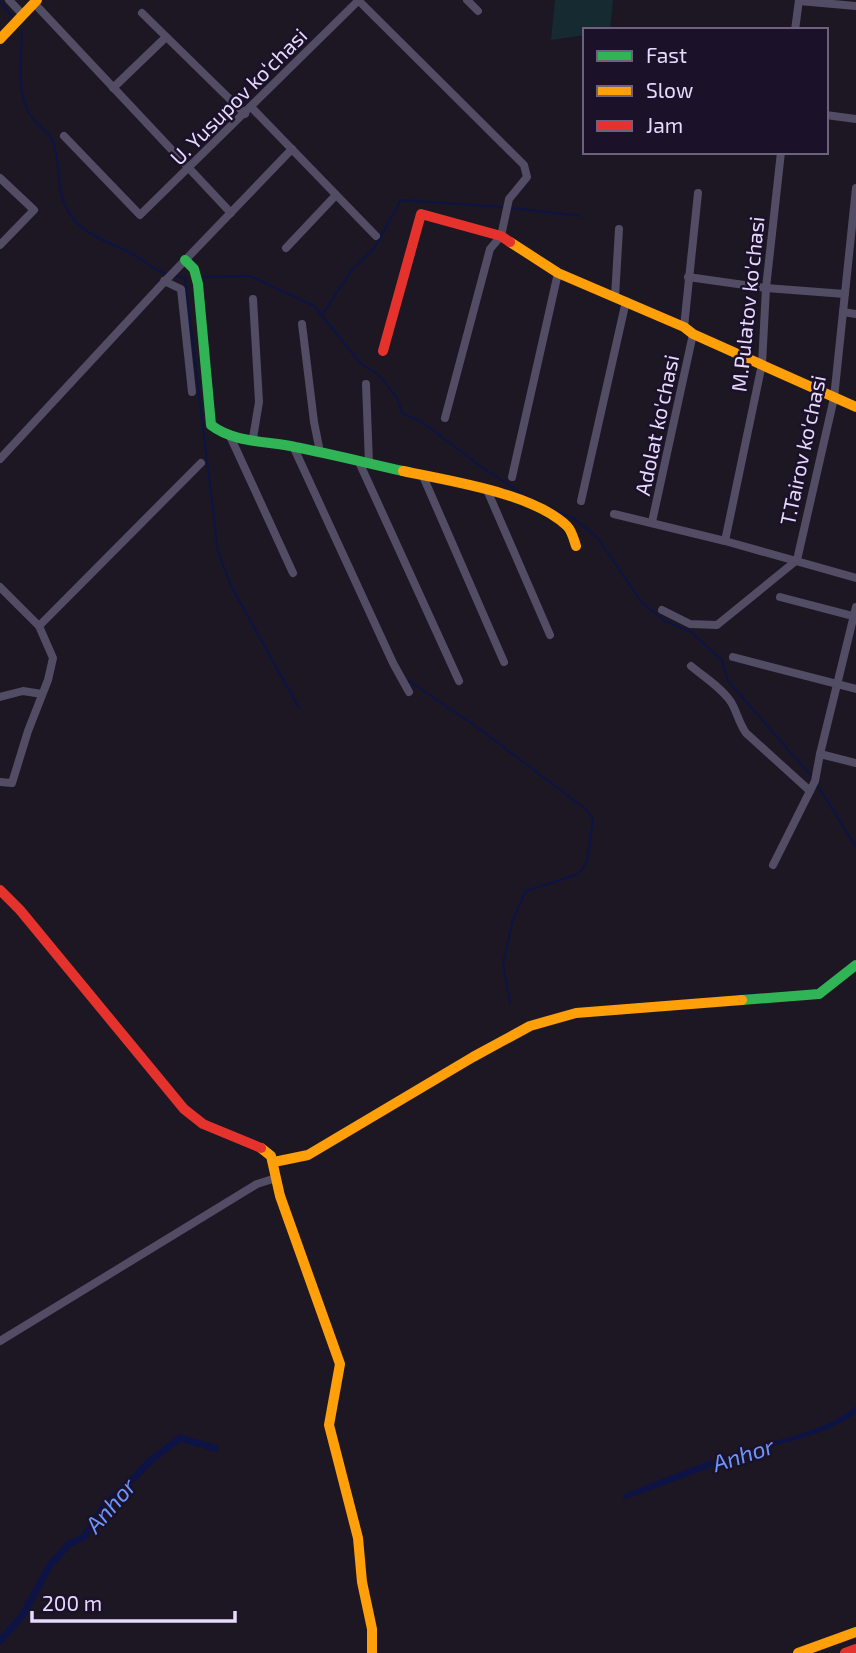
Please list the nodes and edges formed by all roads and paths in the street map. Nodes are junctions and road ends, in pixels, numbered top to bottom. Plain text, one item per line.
1 (9, 0) edge
2 (358, 0) edge
3 (467, 0) edge
4 (36, 1) edge
5 (799, 1) edge
6 (856, 6) edge
7 (478, 11) dead end
8 (142, 13) dead end
9 (23, 15) junction
10 (795, 28) edge
11 (166, 37) junction
12 (0, 39) edge
13 (113, 88) junction
14 (252, 107) junction
15 (245, 114) junction
16 (828, 116) edge
17 (856, 119) edge
18 (64, 135) dead end
19 (292, 149) junction
20 (781, 154) edge
21 (189, 169) junction
22 (0, 178) edge
23 (856, 188) edge
24 (698, 193) dead end
25 (336, 195) junction
26 (231, 213) junction
27 (619, 229) dead end
28 (376, 236) dead end
29 (501, 236) junction
30 (0, 245) edge
31 (286, 248) dead end
32 (185, 260) junction
33 (558, 272) junction
34 (688, 277) junction
35 (165, 280) junction
36 (766, 288) junction
37 (845, 294) junction
38 (253, 299) dead end
39 (621, 299) junction
40 (843, 312) junction
41 (856, 314) edge
42 (302, 324) dead end
43 (689, 331) junction
44 (383, 351) dead end
45 (762, 364) junction
46 (366, 384) dead end
47 (191, 392) dead end
48 (834, 398) junction
49 (856, 407) edge
50 (445, 418) dead end
51 (230, 436) junction
52 (253, 439) junction
53 (293, 446) junction
54 (320, 452) junction
55 (0, 458) edge
56 (201, 463) dead end
57 (364, 463) junction
58 (422, 474) junction
59 (512, 477) dead end
60 (487, 490) junction
61 (581, 501) dead end
62 (614, 514) dead end
63 (652, 523) junction
64 (725, 541) junction
65 (576, 546) dead end
66 (797, 560) junction
67 (292, 573) dead end
68 (856, 578) edge
69 (0, 587) edge
70 (780, 597) dead end
71 (856, 607) edge
72 (662, 610) dead end
73 (855, 617) edge
74 (39, 626) junction
75 (550, 635) dead end
76 (733, 657) dead end
77 (504, 662) dead end
78 (691, 666) dead end
79 (459, 681) dead end
80 (838, 684) junction
81 (856, 689) edge
82 (409, 692) dead end
83 (42, 694) junction
84 (0, 696) edge
85 (820, 754) junction
86 (856, 763) edge
87 (0, 782) edge
88 (810, 791) junction
89 (773, 865) dead end
90 (0, 890) edge
91 (856, 965) edge
92 (274, 1162) junction
93 (276, 1178) junction
94 (0, 1341) edge
95 (856, 1632) edge
96 (856, 1649) edge
97 (372, 1653) edge
98 (798, 1653) edge
99 (845, 1653) edge

1 - 9 street
2 - 14 street, U. Yusupov ko‘chasi
2 - 29 street
3 - 7 street
4 - 9 main road
4 - 13 street
5 - 6 street
5 - 10 street
8 - 11 street
9 - 12 main road
11 - 13 street
11 - 15 street
13 - 21 street
14 - 15 street, U. Yusupov ko‘chasi
14 - 19 street
15 - 21 street, U. Yusupov ko‘chasi
16 - 17 street
18 - 21 street, U. Yusupov ko‘chasi
19 - 25 street
19 - 26 street
20 - 36 street, M.Pulatov ko'chasi
21 - 26 street
22 - 30 street
23 - 37 street, T.Tairov ko'chasi
24 - 34 street, Adolat ko'chasi
25 - 28 street
25 - 31 street
26 - 32 street
27 - 39 street
29 - 33 main road
29 - 44 main road
29 - 50 street
32 - 35 street
32 - 51 main road
33 - 39 main road
33 - 59 street
34 - 36 street
34 - 43 street, Adolat ko'chasi
35 - 47 street
35 - 55 street
36 - 37 street
36 - 45 street, M.Pulatov ko'chasi
37 - 40 street, T.Tairov ko'chasi
38 - 52 street
39 - 43 main road
39 - 61 street
40 - 41 street
40 - 48 street, T.Tairov ko'chasi
42 - 54 street
43 - 45 main road
43 - 63 street, Adolat ko'chasi
45 - 48 main road
45 - 64 street, M.Pulatov ko'chasi
46 - 57 street
48 - 49 main road
48 - 66 street, T.Tairov ko'chasi
51 - 52 main road
51 - 67 street
52 - 53 main road
53 - 54 main road
53 - 82 street
54 - 57 main road
56 - 74 street
57 - 58 main road
57 - 79 street
58 - 60 main road
58 - 77 street
60 - 65 main road
60 - 75 street
62 - 63 street
63 - 64 street
64 - 66 street
66 - 68 street
66 - 72 street
69 - 74 street
70 - 73 street
71 - 73 street
73 - 80 street
74 - 83 street
76 - 80 street
78 - 88 street
80 - 81 street
80 - 85 street
83 - 84 street
83 - 87 street
85 - 86 street
85 - 88 street
88 - 89 street
90 - 92 main road
91 - 92 main road
92 - 93 main road
93 - 94 street
93 - 97 main road
95 - 98 main road
96 - 99 main road

